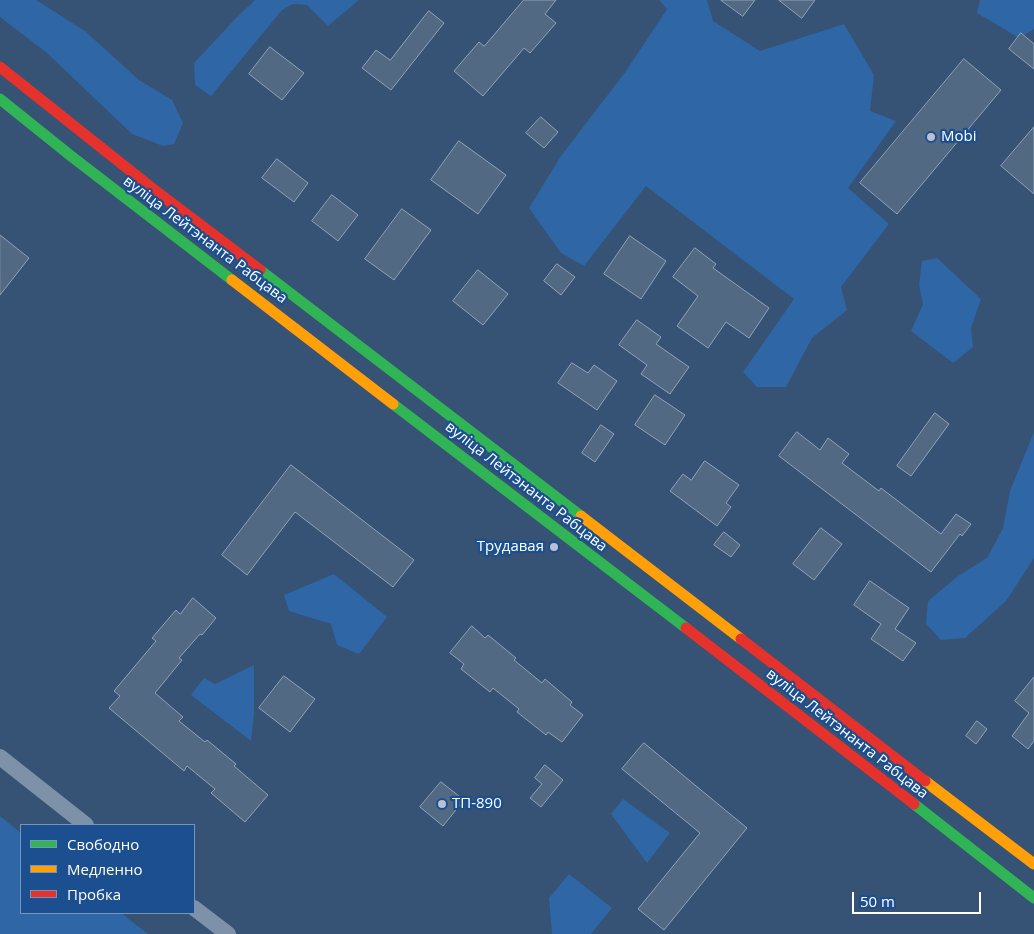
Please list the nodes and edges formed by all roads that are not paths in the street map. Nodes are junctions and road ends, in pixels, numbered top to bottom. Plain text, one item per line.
1 (0, 67) edge
2 (0, 99) edge
3 (119, 162) junction
4 (104, 182) junction
5 (0, 757) edge
6 (85, 824) edge
7 (1034, 864) edge
8 (1034, 898) edge
9 (195, 909) edge
10 (228, 934) edge

1 - 3 highway, вуліца Лейтэнанта Рабцава
2 - 4 highway, вуліца Лейтэнанта Рабцава
3 - 4 street
3 - 7 highway, вуліца Лейтэнанта Рабцава
4 - 8 highway, вуліца Лейтэнанта Рабцава
5 - 6 street
9 - 10 street

